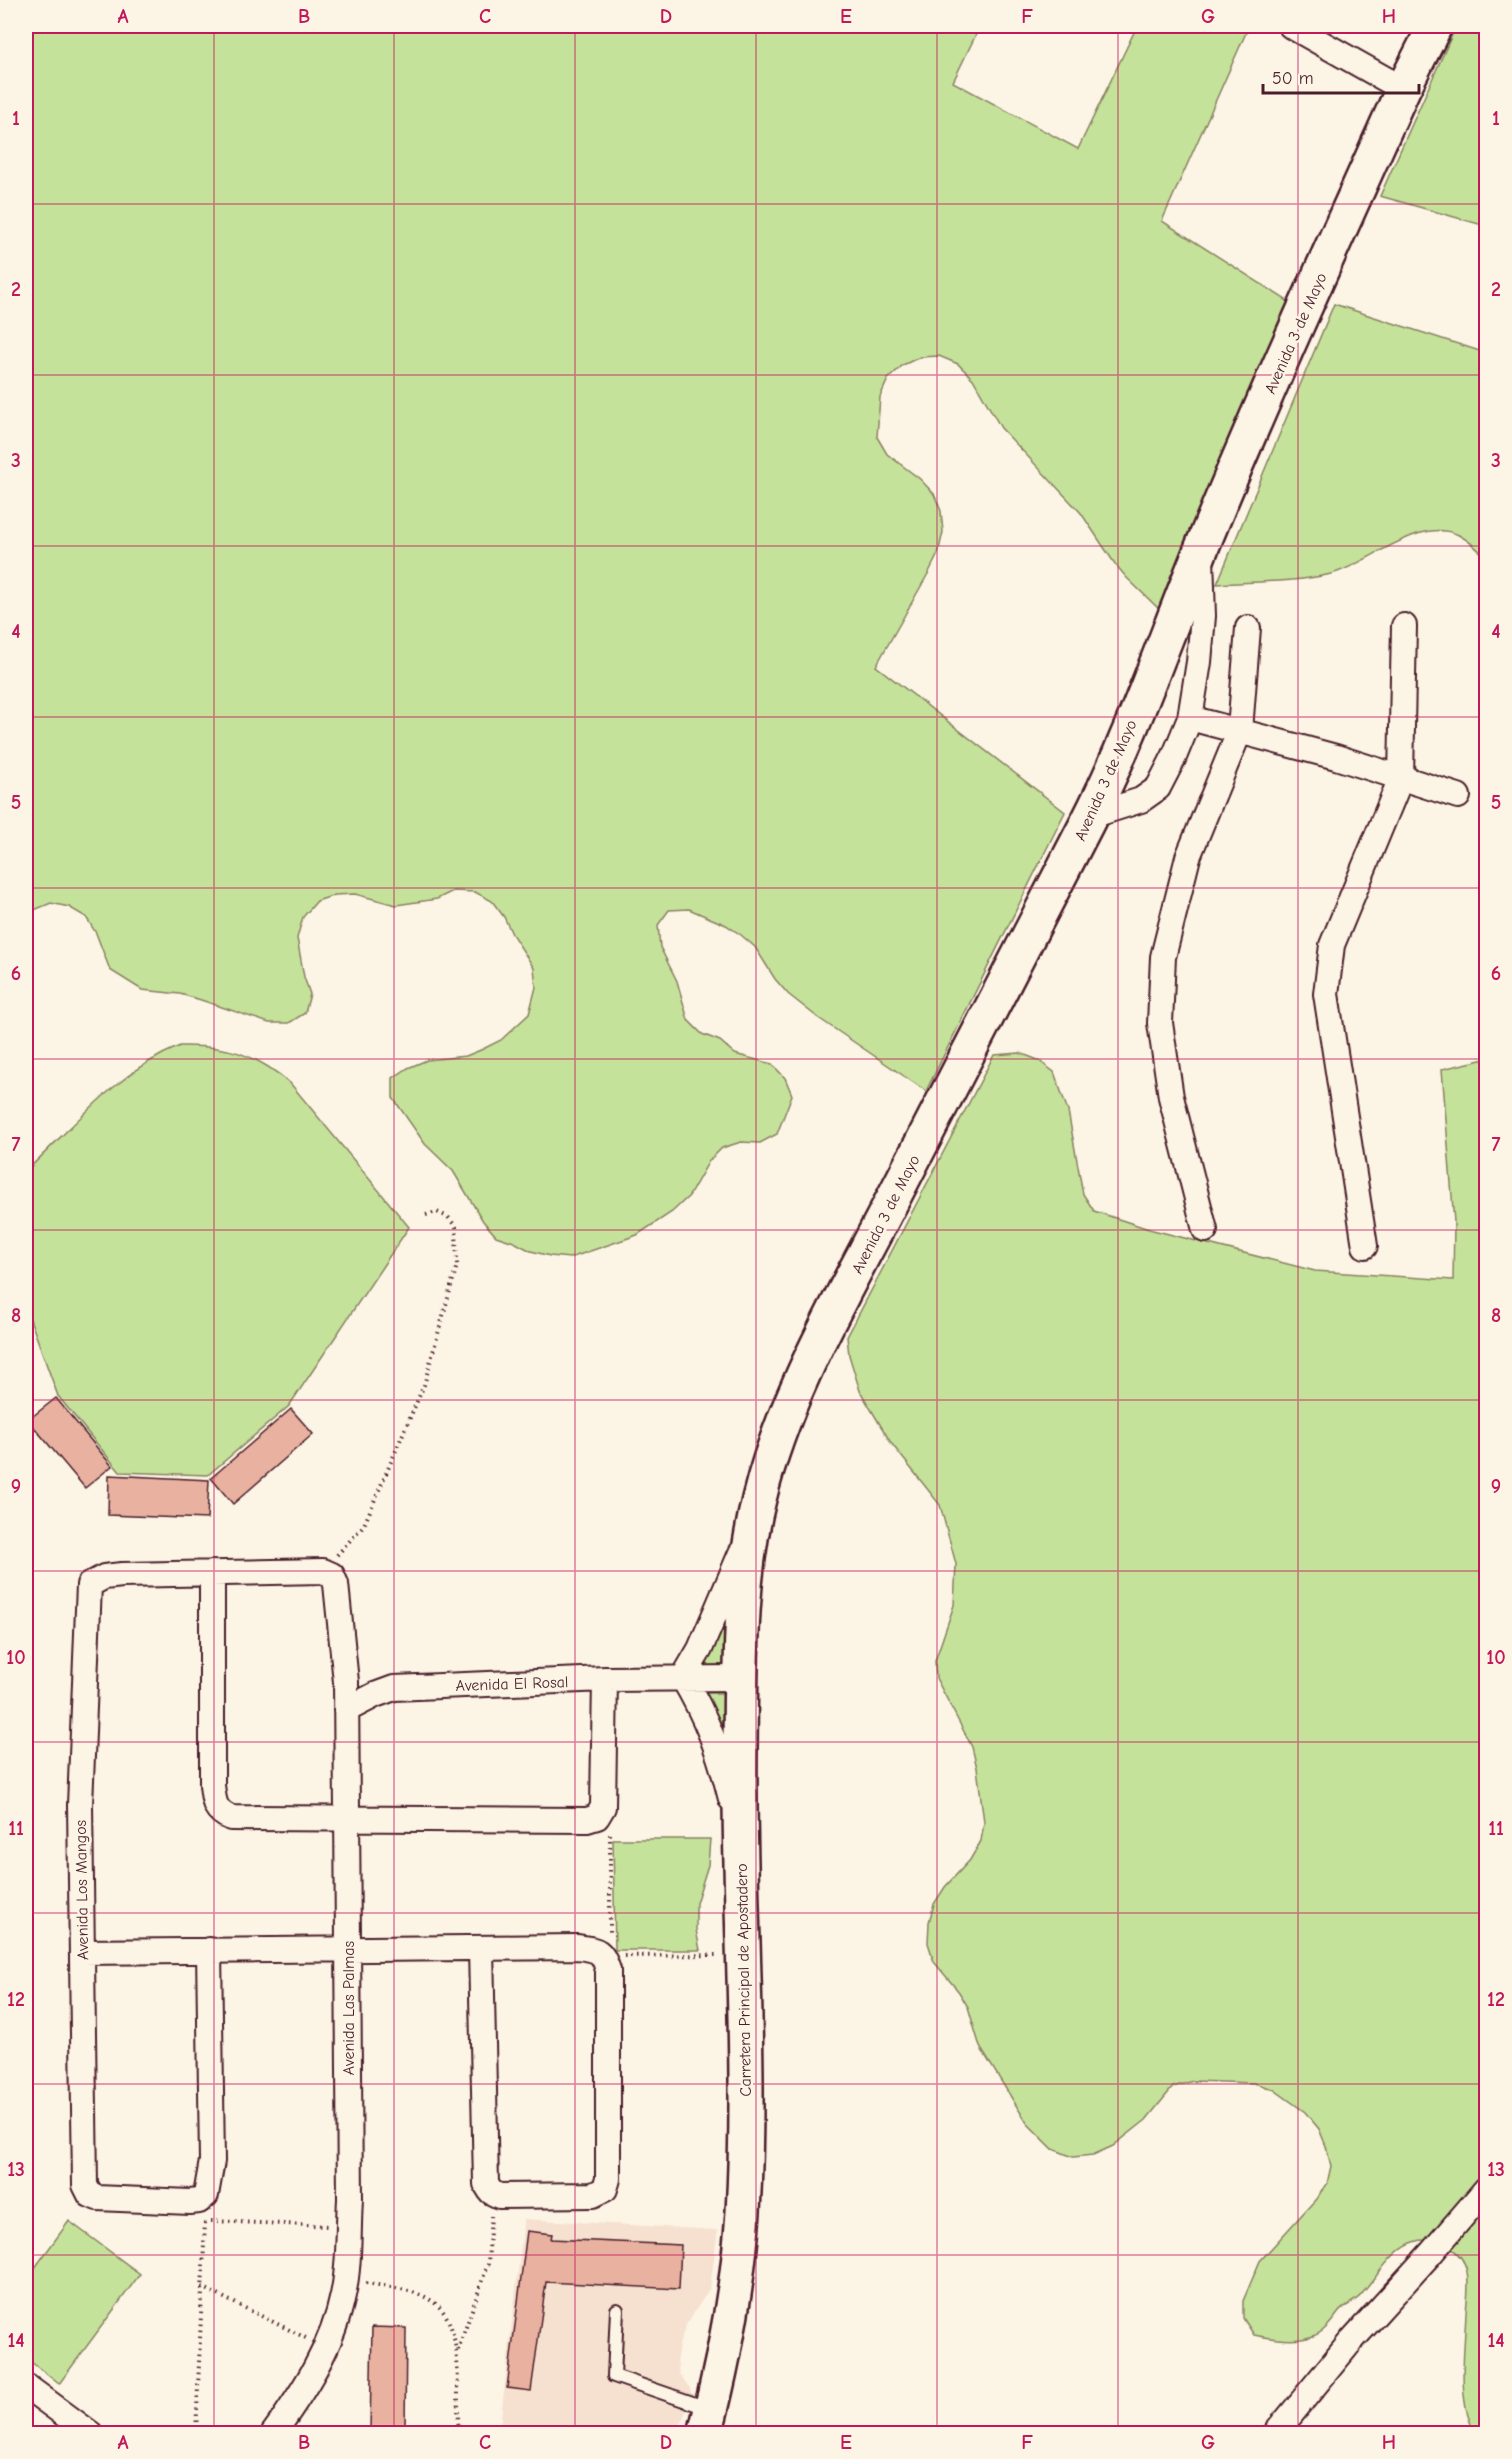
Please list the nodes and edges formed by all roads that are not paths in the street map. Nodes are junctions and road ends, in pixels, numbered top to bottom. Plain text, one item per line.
1 (1291, 26) edge
2 (1435, 26) edge
3 (1402, 89) junction
4 (1201, 550) junction
5 (1404, 626) dead end
6 (1248, 628) dead end
7 (1190, 718) junction
8 (1240, 730) junction
9 (1401, 778) junction
10 (1458, 796) dead end
11 (1091, 816) junction
12 (1205, 1230) dead end
13 (1365, 1246) dead end
14 (753, 1523) junction
15 (212, 1573) junction
16 (683, 1678) junction
17 (741, 1678) junction
18 (605, 1679) junction
19 (346, 1710) junction
20 (346, 1817) junction
21 (740, 1835) junction
22 (481, 1948) junction
23 (348, 1949) junction
24 (209, 1950) junction
25 (82, 1952) junction
26 (1486, 2189) edge
27 (617, 2310) dead end
28 (26, 2386) edge
29 (708, 2421) edge
30 (91, 2433) edge
31 (273, 2433) edge
32 (1275, 2433) edge

1 - 3 street
2 - 3 street, Avenida 3 de Mayo
3 - 4 street, Avenida 3 de Mayo
4 - 7 street
4 - 11 street, Avenida 3 de Mayo
5 - 9 street
6 - 8 street
7 - 8 street
7 - 11 street
8 - 9 street
8 - 12 street
9 - 10 street
9 - 13 street
11 - 14 street, Avenida 3 de Mayo
14 - 16 street
14 - 17 street, Carretera Principal de Apostadero
15 - 19 street, Avenida Las Palmas
15 - 20 street
15 - 25 street, Avenida Los Mangos
16 - 17 street, Avenida El Rosal
16 - 18 street, Avenida El Rosal
16 - 21 street
17 - 21 street, Carretera Principal de Apostadero
18 - 19 street, Avenida El Rosal
18 - 20 street
19 - 20 street, Avenida Las Palmas
20 - 23 street, Avenida Las Palmas
21 - 29 street, Carretera Principal de Apostadero
22 - 22 street
22 - 23 street
23 - 24 street
23 - 31 street, Avenida Las Palmas
24 - 25 street
24 - 25 street, Avenida Los Mangos
26 - 32 street
27 - 29 lane
28 - 30 street

